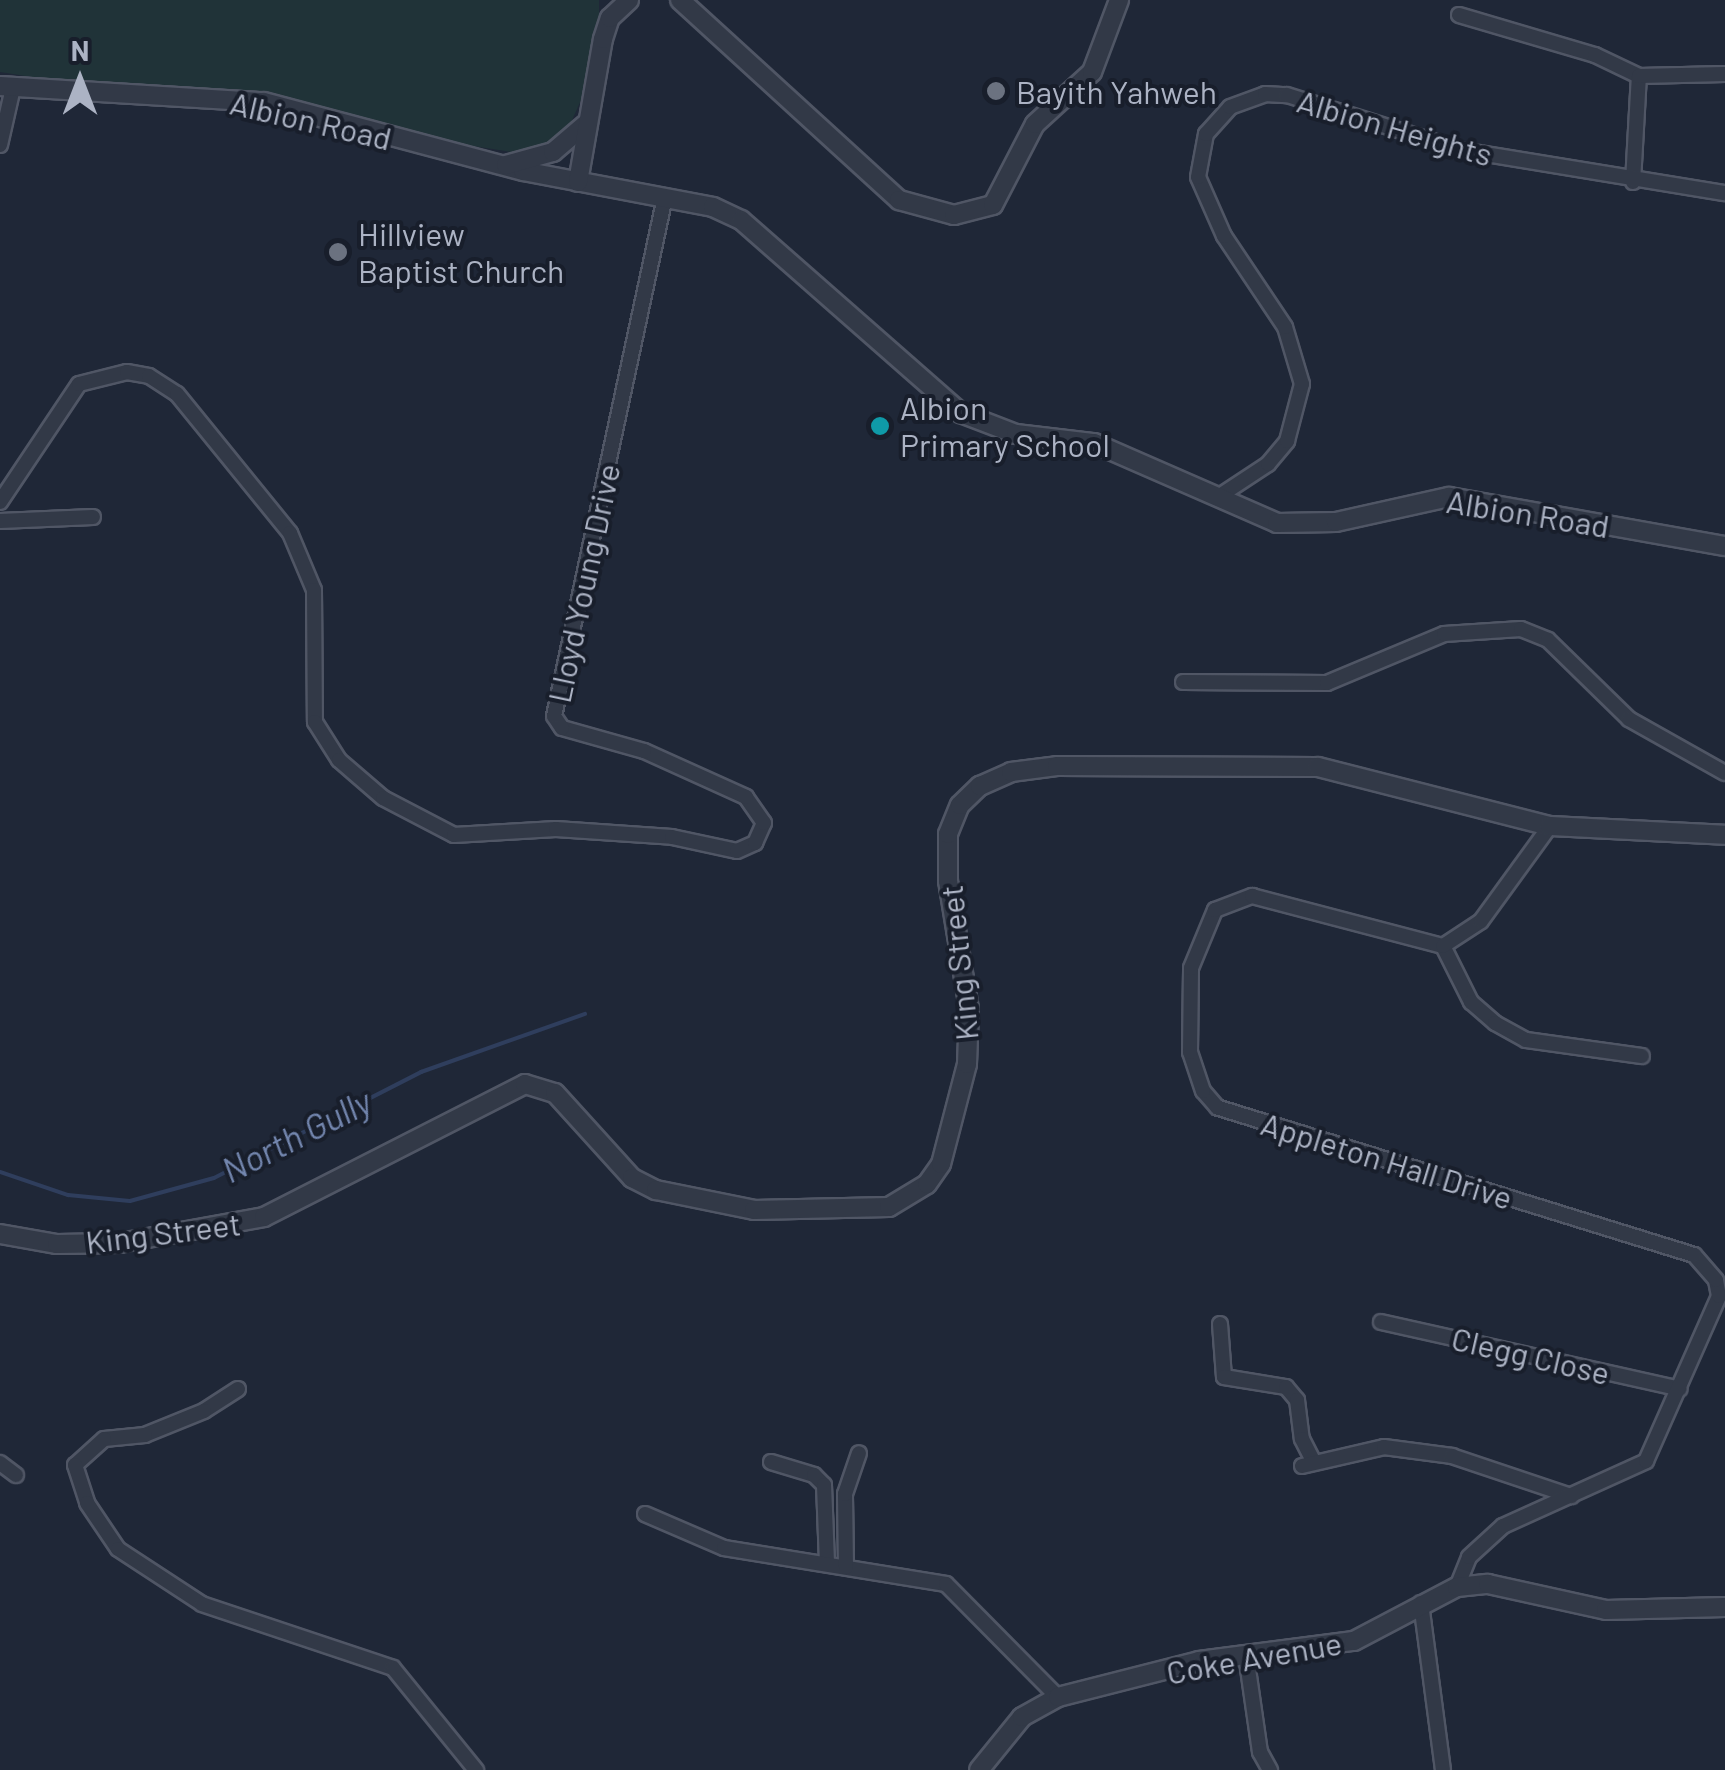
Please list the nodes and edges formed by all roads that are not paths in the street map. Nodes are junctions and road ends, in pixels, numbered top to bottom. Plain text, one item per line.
1 (629, 0) edge
2 (680, 0) edge
3 (1119, 0) edge
4 (1459, 15) dead end
5 (1725, 74) edge
6 (1639, 76) junction
7 (7, 87) edge
8 (587, 122) junction
9 (0, 145) edge
10 (501, 166) junction
11 (578, 182) junction
12 (1633, 182) junction
13 (1725, 193) edge
14 (665, 198) junction
15 (1218, 497) junction
16 (0, 502) edge
17 (94, 518) dead end
18 (0, 521) edge
19 (1725, 546) edge
20 (1183, 682) dead end
21 (1725, 772) edge
22 (1550, 826) junction
23 (1725, 835) edge
24 (1443, 946) junction
25 (1642, 1056) dead end
26 (0, 1234) edge
27 (1381, 1322) dead end
28 (1220, 1324) dead end
29 (238, 1388) dead end
30 (1680, 1388) junction
31 (859, 1453) dead end
32 (771, 1462) dead end
33 (0, 1463) edge
34 (16, 1475) dead end
35 (1572, 1496) junction
36 (645, 1514) dead end
37 (827, 1564) junction
38 (846, 1567) junction
39 (1457, 1586) junction
40 (1420, 1603) junction
41 (1725, 1607) edge
42 (1246, 1655) junction
43 (1058, 1698) junction
44 (476, 1770) edge
45 (979, 1770) edge
46 (1270, 1770) edge
47 (1443, 1770) edge

1 - 8 street
2 - 3 street
4 - 6 street
5 - 6 street
6 - 12 street
7 - 9 street
7 - 10 street, Albion Road
8 - 10 street
8 - 11 street
10 - 11 street, Albion Road
11 - 14 street, Albion Road
12 - 13 street, Albion Heights
12 - 15 street, Albion Heights
14 - 15 street, Albion Road
14 - 16 street, Lloyd Young Drive
15 - 19 street, Albion Road
17 - 18 street
20 - 21 street
22 - 23 street, King Street
22 - 24 street
22 - 26 street, King Street
24 - 25 street
24 - 30 street, Appleton Hall Drive
27 - 30 street, Clegg Close
28 - 35 street
29 - 44 street
30 - 35 street, Appleton Hall Drive
31 - 38 street
32 - 37 street
33 - 34 street
35 - 39 street, Appleton Hall Drive
36 - 37 street
37 - 38 street
38 - 43 street
39 - 40 street, Coke Avenue
39 - 41 street, Coke Avenue
40 - 42 street, Coke Avenue
40 - 47 street
42 - 43 street, Coke Avenue
42 - 46 street
43 - 45 street, Coke Avenue

